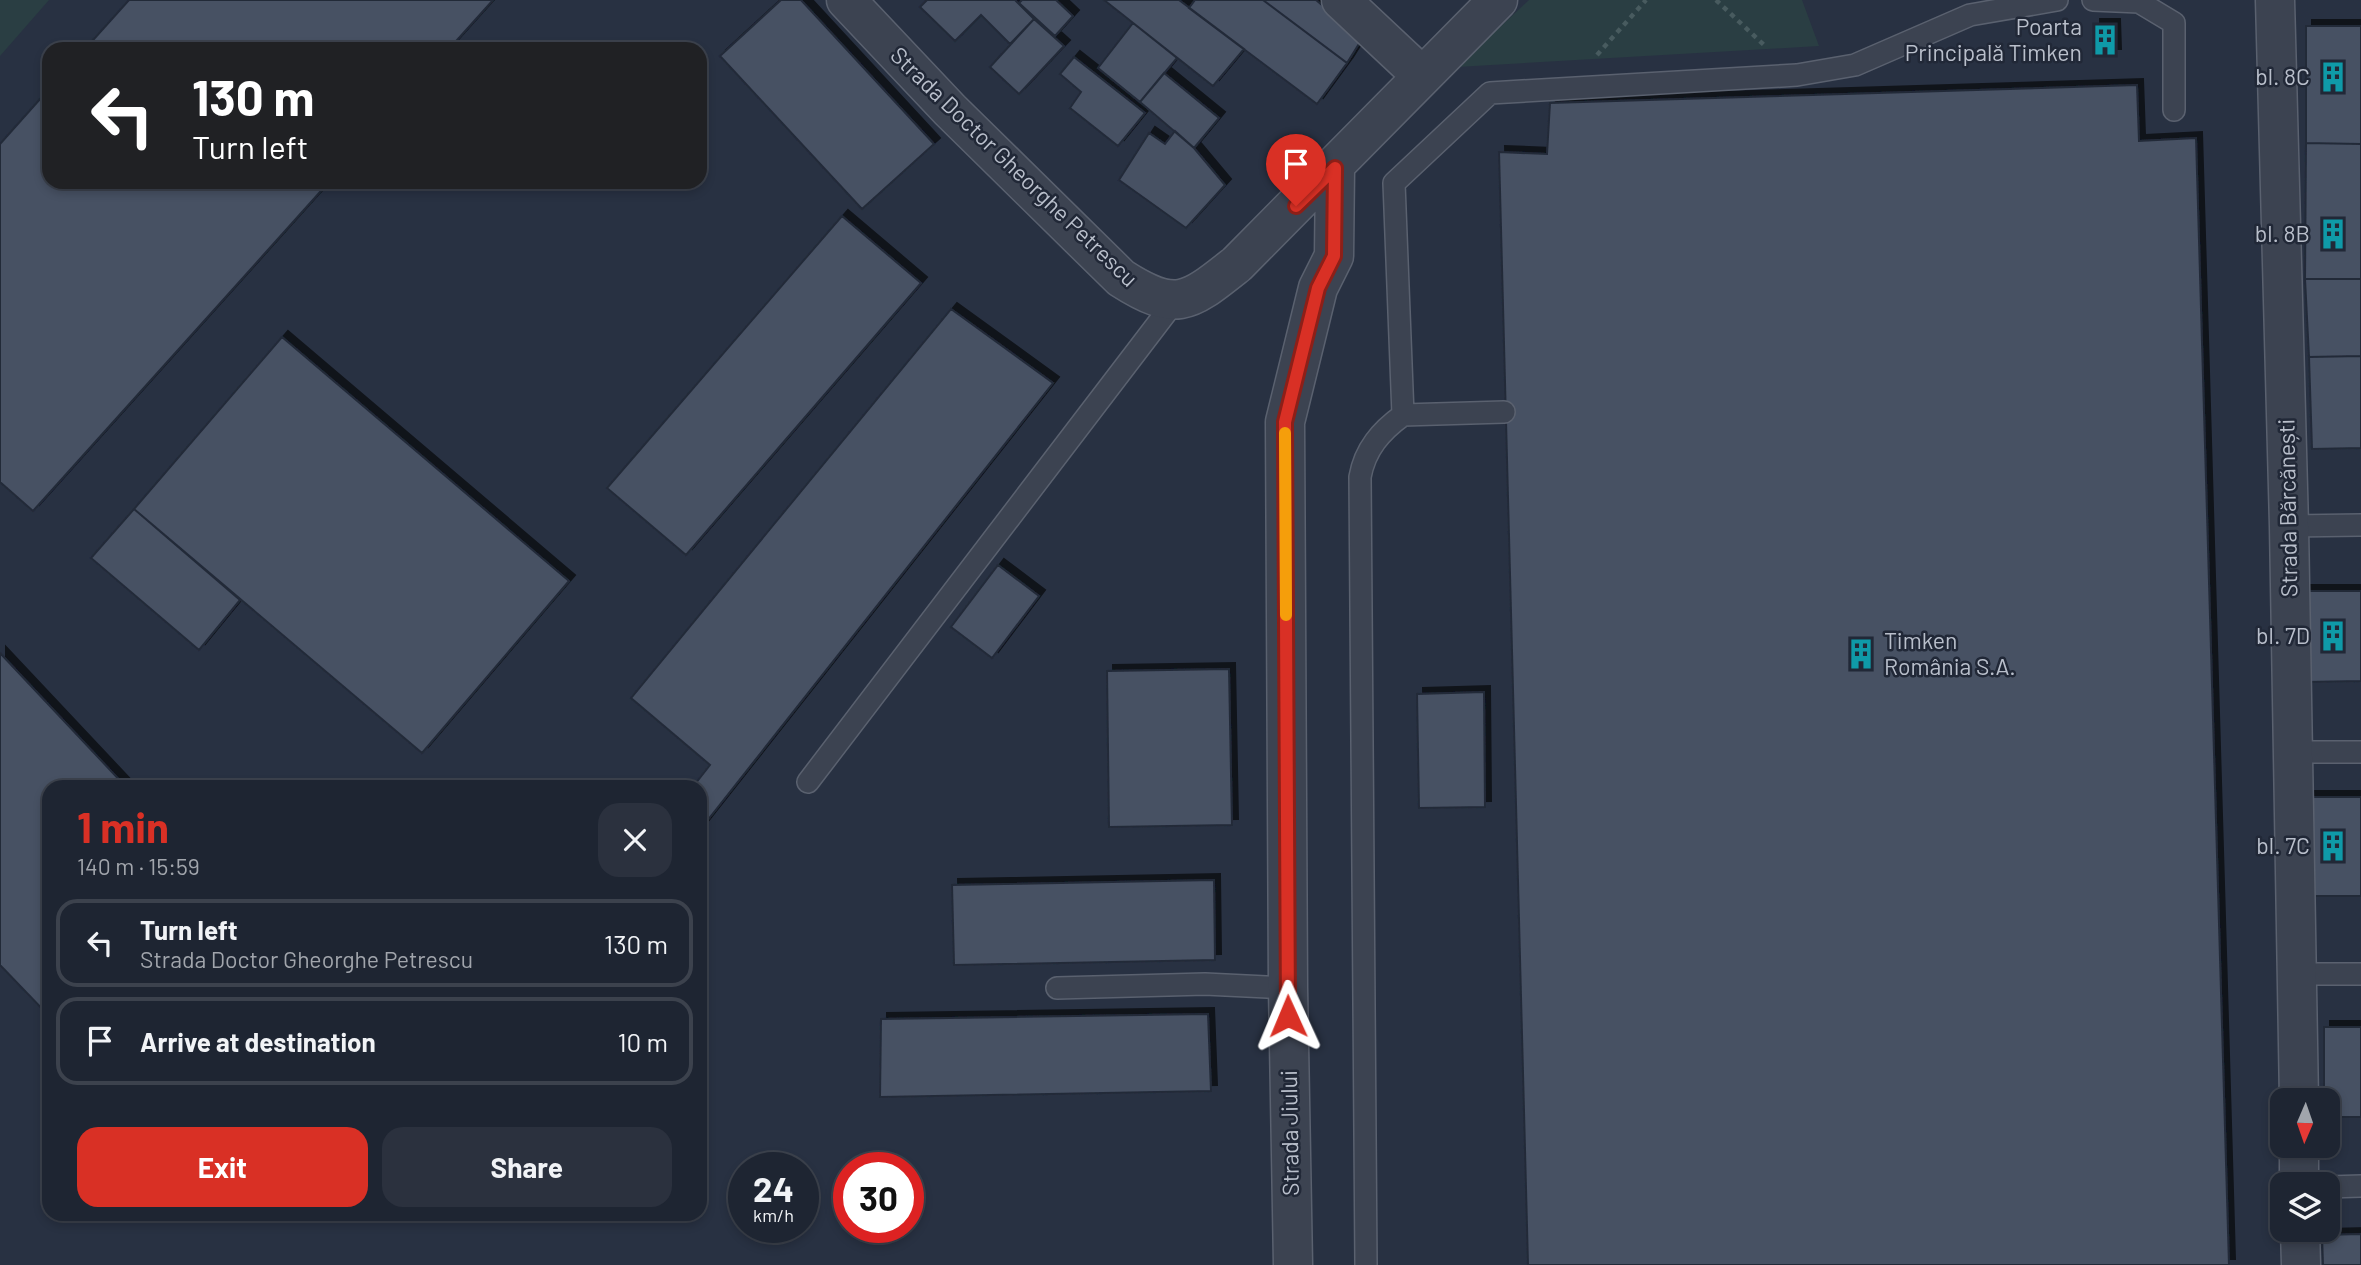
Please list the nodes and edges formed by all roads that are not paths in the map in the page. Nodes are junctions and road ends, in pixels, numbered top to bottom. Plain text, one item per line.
1 (846, 0) edge
2 (1341, 0) edge
3 (1498, 0) edge
4 (2057, 0) edge
5 (2093, 0) edge
6 (2275, 0) edge
7 (2140, 1) edge
8 (1421, 75) junction
9 (2174, 110) dead end
10 (1335, 168) junction
11 (1175, 302) junction
12 (1504, 412) dead end
13 (1403, 415) junction
14 (2361, 525) edge
15 (2289, 526) junction
16 (2292, 752) junction
17 (2361, 752) edge
18 (808, 782) dead end
19 (2299, 974) junction
20 (2361, 974) edge
21 (1056, 988) dead end
22 (1287, 988) junction
23 (2299, 1088) edge
24 (2361, 1186) edge
25 (2340, 1187) edge
26 (2300, 1242) edge
27 (1293, 1265) edge
28 (1366, 1265) edge
29 (2301, 1265) edge

1 - 11 street, Strada Doctor Gheorghe Petrescu
2 - 8 street
3 - 8 street
4 - 13 lane
5 - 7 lane
6 - 15 street, Strada Bărcănești
7 - 9 lane
8 - 10 street
10 - 11 street
10 - 22 street, Strada Jiului
11 - 18 lane
12 - 13 lane
13 - 28 lane
14 - 15 lane
15 - 16 street, Strada Bărcănești
16 - 17 lane
16 - 19 street, Strada Bărcănești
19 - 20 lane
19 - 23 street, Strada Bărcănești
21 - 22 lane
22 - 27 street, Strada Jiului
24 - 25 lane
26 - 29 street

